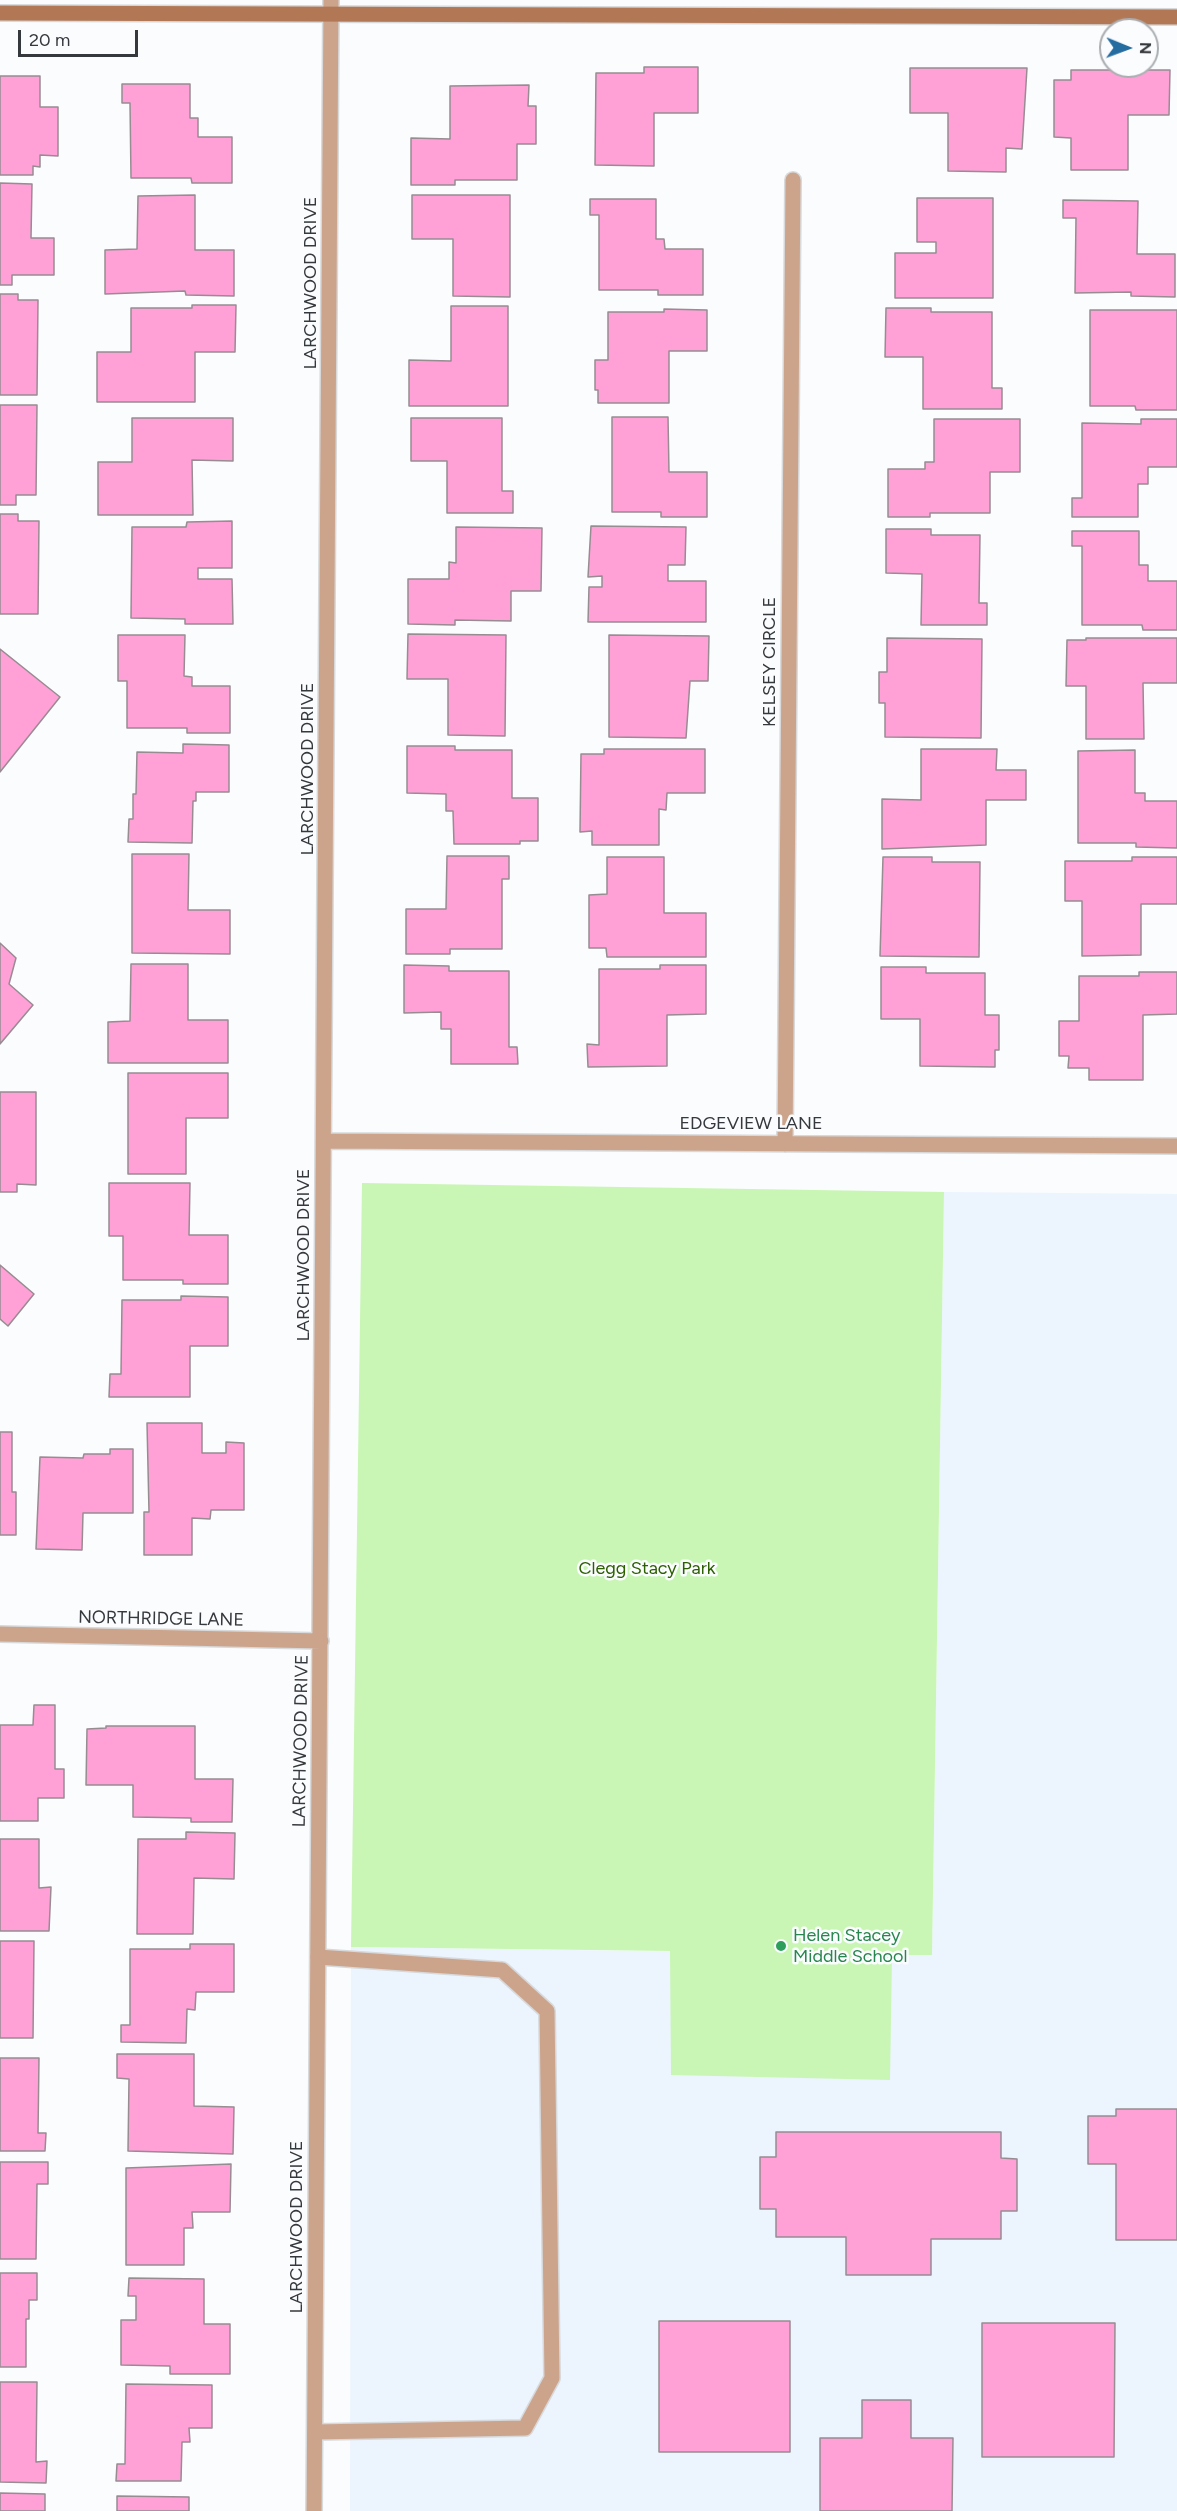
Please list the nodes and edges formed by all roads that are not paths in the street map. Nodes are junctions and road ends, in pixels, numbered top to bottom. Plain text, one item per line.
1 (332, 8) edge
2 (0, 13) edge
3 (1177, 17) edge
4 (793, 180) dead end
5 (324, 1141) junction
6 (785, 1144) junction
7 (1177, 1146) edge
8 (0, 1634) edge
9 (321, 1641) junction
10 (318, 1956) junction
11 (315, 2432) junction
12 (314, 2511) edge

1 - 2 main road
1 - 3 main road
1 - 5 street, LARCHWOOD DRIVE
4 - 6 street, KELSEY CIRCLE
5 - 6 street, EDGEVIEW LANE
5 - 9 street, LARCHWOOD DRIVE
6 - 7 street, EDGEVIEW LANE
8 - 9 street, NORTHRIDGE LANE
9 - 10 street, LARCHWOOD DRIVE
10 - 11 street, LARCHWOOD DRIVE
10 - 11 street
11 - 12 street, LARCHWOOD DRIVE

